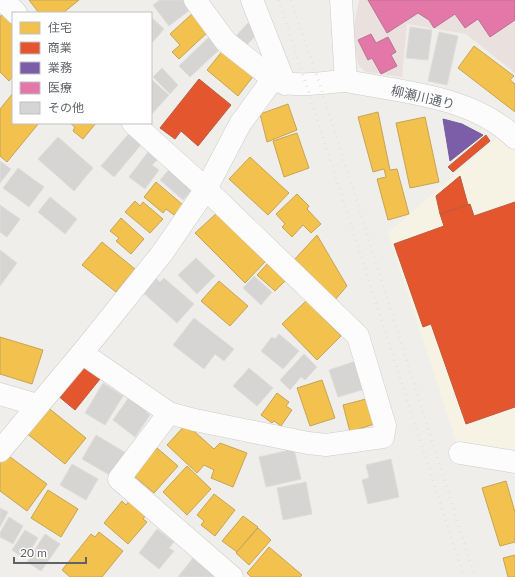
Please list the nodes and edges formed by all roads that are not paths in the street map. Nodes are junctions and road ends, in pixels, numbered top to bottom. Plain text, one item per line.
1 (3, 0) edge
2 (195, 0) edge
3 (252, 0) edge
4 (341, 0) edge
5 (15, 12) edge
6 (279, 81) junction
7 (346, 81) junction
8 (134, 124) edge
9 (515, 137) edge
10 (206, 189) junction
11 (82, 353) junction
12 (0, 394) edge
13 (37, 405) junction
14 (169, 413) junction
15 (0, 451) edge
16 (460, 453) dead end
17 (515, 462) edge
18 (232, 577) edge

1 - 5 street
2 - 6 street
3 - 6 street
4 - 7 street
6 - 7 street, 柳瀬川通り
6 - 10 street
7 - 9 street, 柳瀬川通り
8 - 10 street
10 - 11 street
10 - 14 street
11 - 13 street
11 - 14 street
12 - 13 street
13 - 15 street
14 - 18 street
16 - 17 street

